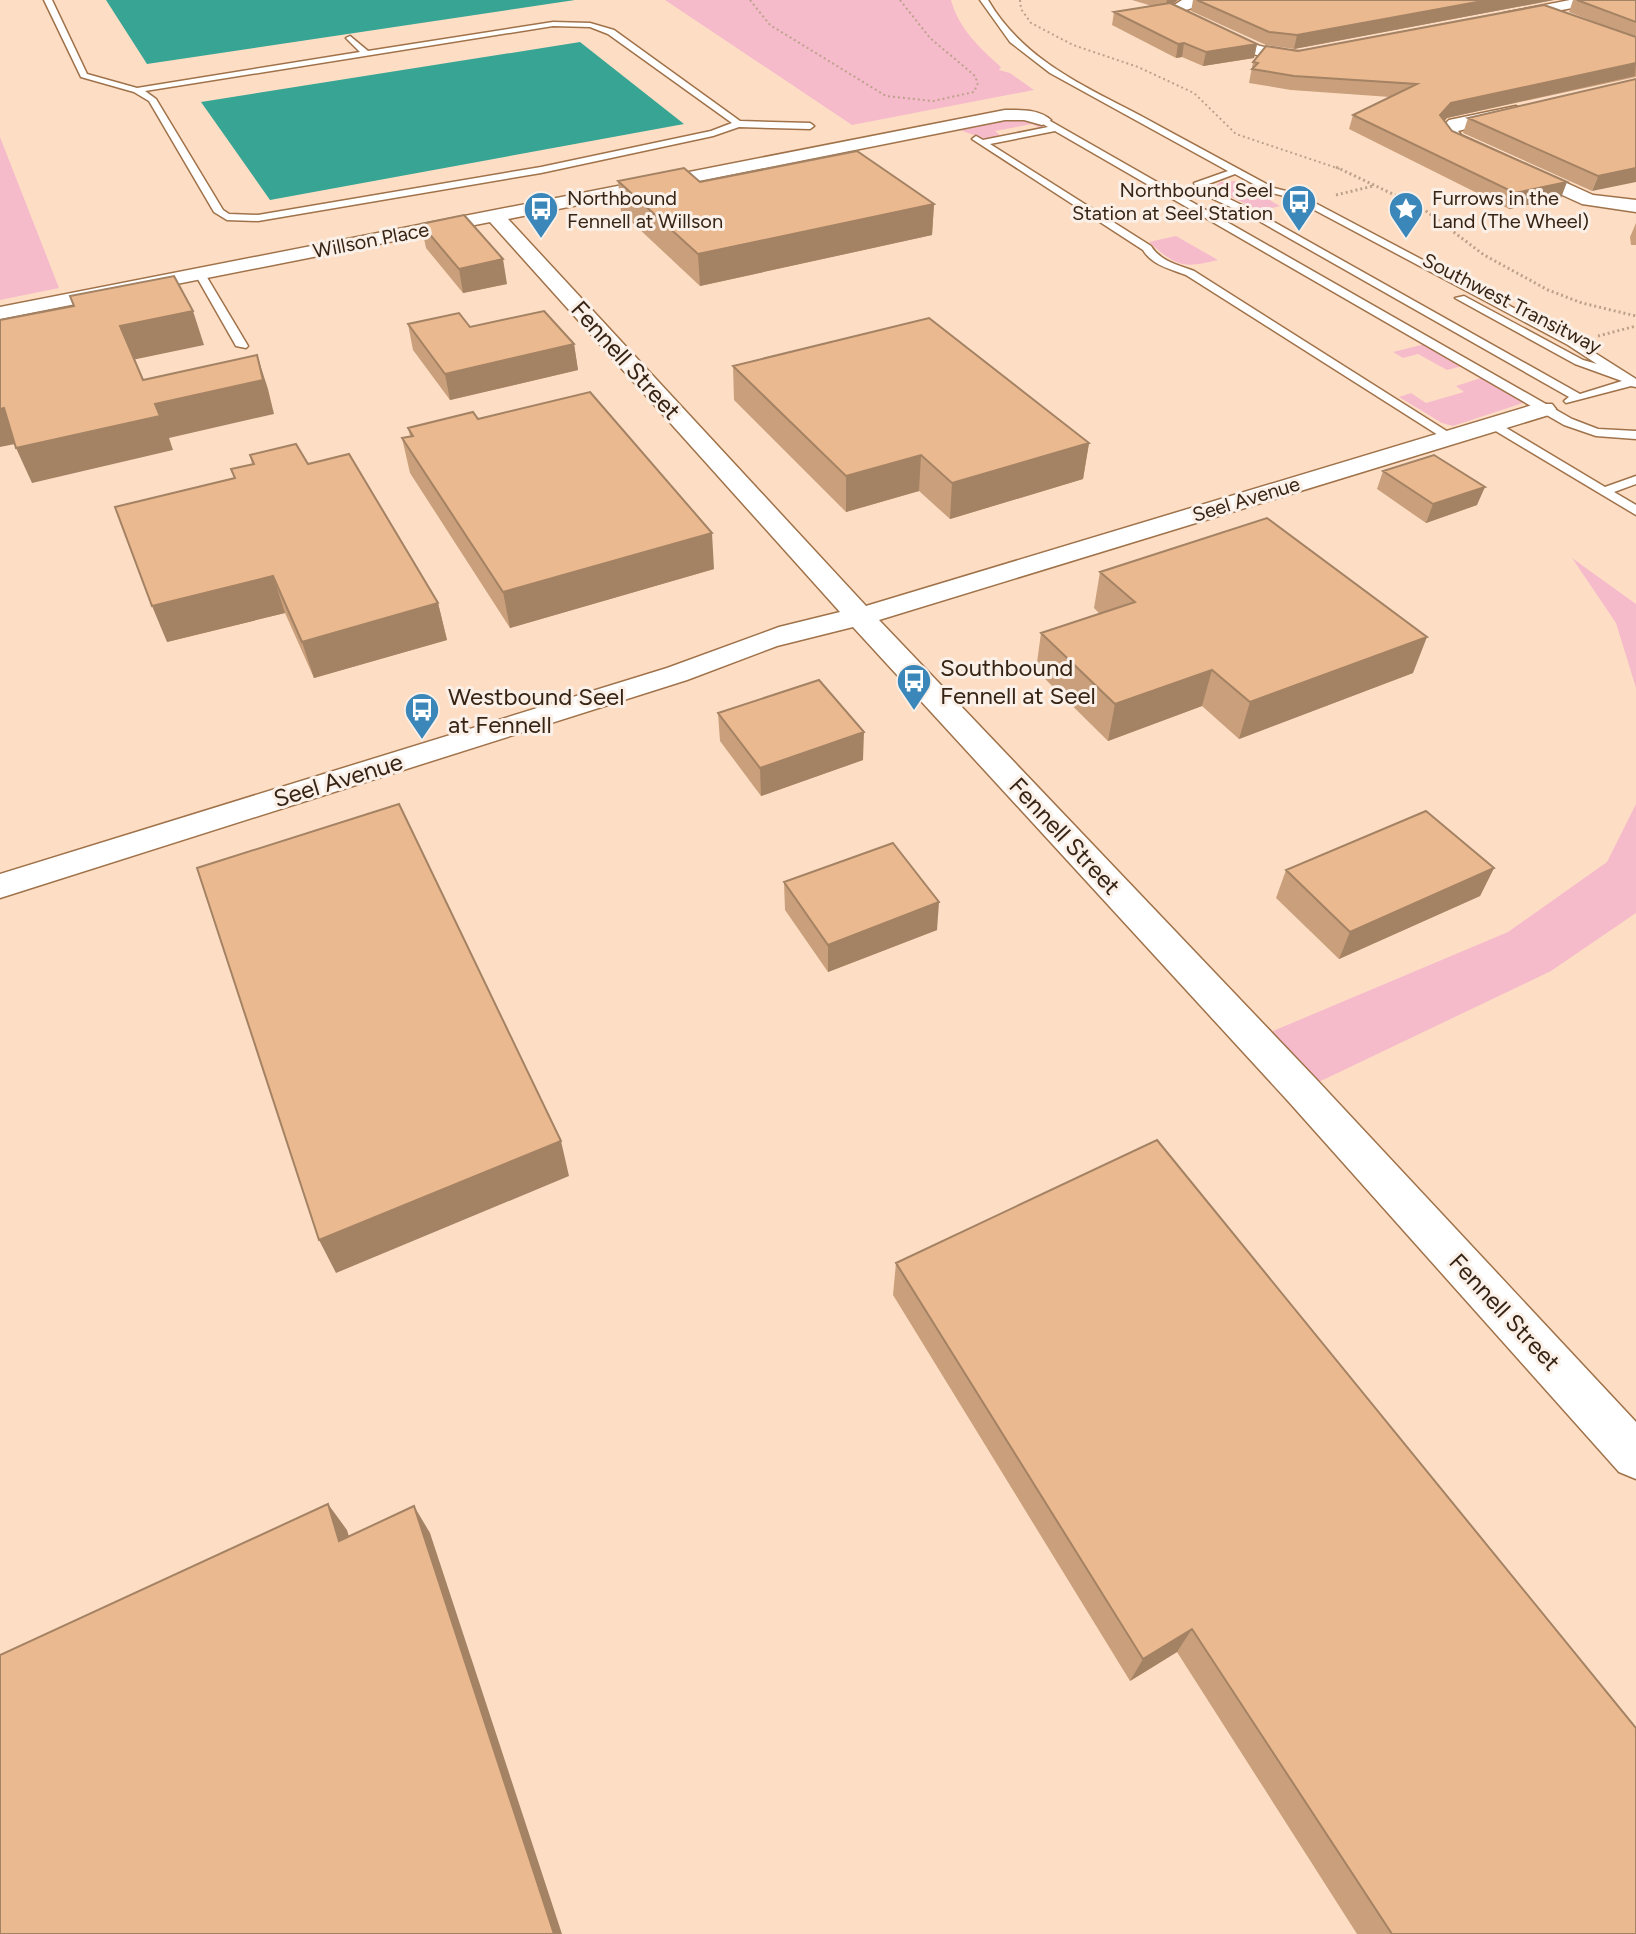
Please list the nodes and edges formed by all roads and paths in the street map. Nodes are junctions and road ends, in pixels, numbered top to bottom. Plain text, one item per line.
1 (48, 0) edge
2 (750, 0) edge
3 (900, 0) edge
4 (984, 0) edge
5 (1020, 0) edge
6 (1209, 0) edge
7 (1513, 0) edge
8 (1593, 0) edge
9 (1542, 10) junction
10 (1569, 20) edge
11 (1483, 22) edge
12 (350, 38) dead end
13 (366, 53) junction
14 (1320, 53) edge
15 (140, 89) junction
16 (1530, 107) edge
17 (738, 124) junction
18 (1049, 124) junction
19 (810, 126) dead end
20 (931, 130) junction
21 (978, 141) junction
22 (501, 162) dead end
23 (1235, 171) junction
24 (514, 175) junction
25 (1271, 190) junction
26 (1636, 206) edge
27 (495, 216) junction
28 (200, 274) junction
29 (0, 313) edge
30 (1636, 316) edge
31 (1636, 326) edge
32 (1572, 343) junction
33 (242, 346) dead end
34 (1613, 372) junction
35 (1634, 383) edge
36 (1579, 398) junction
37 (1544, 409) junction
38 (1493, 424) junction
39 (1636, 435) edge
40 (1450, 437) junction
41 (1636, 480) edge
42 (1604, 491) junction
43 (1636, 511) edge
44 (860, 617) junction
45 (0, 886) edge
46 (1636, 1456) edge

1 - 15 lane
2 - 3 path
4 - 23 lane, Southwest Transitway
5 - 30 path
6 - 14 street
7 - 9 street
8 - 9 street
9 - 10 street
9 - 11 street
12 - 13 lane
13 - 15 lane
13 - 17 lane
15 - 24 lane
16 - 26 street
17 - 19 lane
17 - 24 lane
18 - 20 street, Willson Place
18 - 21 lane
18 - 37 lane
20 - 21 street
20 - 27 street, Willson Place
21 - 40 lane
22 - 24 lane
23 - 25 lane, Southwest Transitway
23 - 36 lane
25 - 32 lane, Southwest Transitway
25 - 34 lane, Southwest Transitway
27 - 28 street, Willson Place
27 - 44 street, Fennell Street
28 - 29 street, Willson Place
28 - 33 lane
31 - 32 path
32 - 34 lane, Southwest Transitway
34 - 35 lane, Southwest Transitway
35 - 36 lane, Seel Avenue
36 - 37 lane, Seel Avenue
37 - 38 street, Seel Avenue
37 - 39 lane
38 - 40 street, Seel Avenue
38 - 42 lane
40 - 44 street, Seel Avenue
41 - 42 lane
42 - 43 lane
44 - 45 street, Seel Avenue
44 - 46 street, Fennell Street

